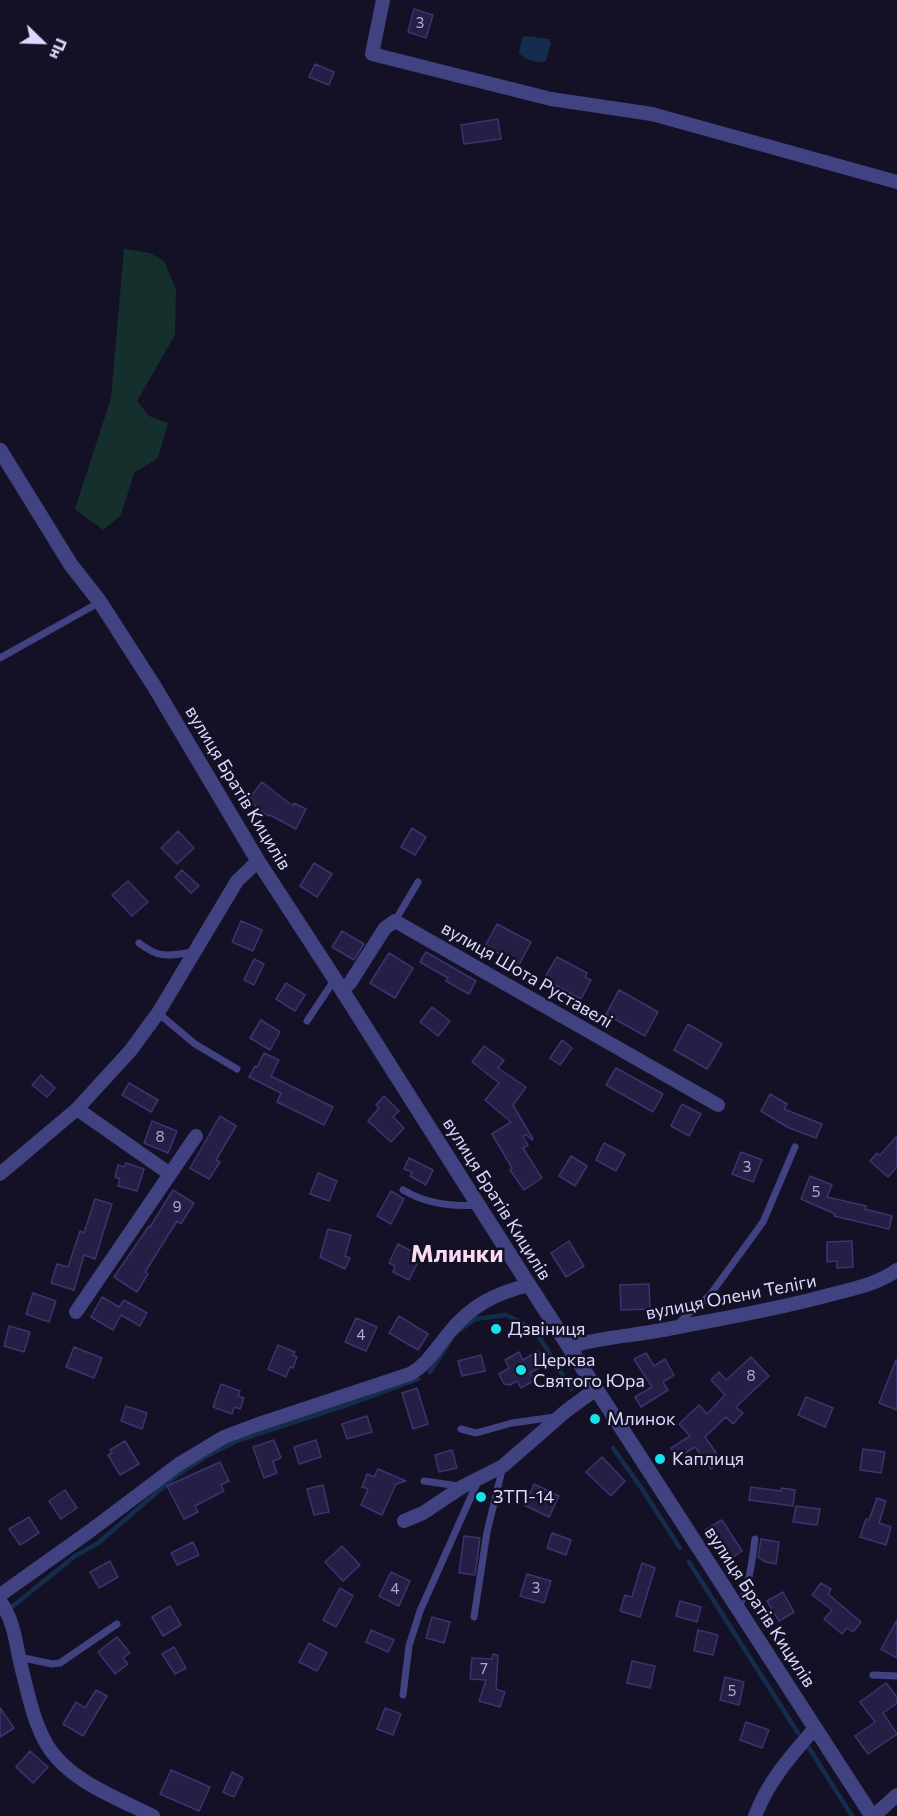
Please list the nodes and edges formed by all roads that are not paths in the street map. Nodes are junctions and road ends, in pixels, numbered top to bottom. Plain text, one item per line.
1 (383, 0) edge
2 (897, 182) edge
3 (0, 450) edge
4 (100, 602) junction
5 (0, 658) edge
6 (258, 861) junction
7 (418, 882) dead end
8 (395, 921) junction
9 (139, 944) dead end
10 (194, 952) junction
11 (338, 984) junction
12 (158, 1013) junction
13 (307, 1021) dead end
14 (237, 1069) dead end
15 (718, 1105) dead end
16 (78, 1109) junction
17 (196, 1136) dead end
18 (795, 1147) dead end
19 (0, 1174) edge
20 (170, 1174) junction
21 (403, 1190) dead end
22 (478, 1205) junction
23 (897, 1270) edge
24 (529, 1285) junction
25 (76, 1312) dead end
26 (673, 1328) junction
27 (569, 1347) junction
28 (596, 1389) junction
29 (561, 1416) junction
30 (461, 1430) dead end
31 (503, 1466) junction
32 (479, 1478) junction
33 (424, 1481) dead end
34 (462, 1487) junction
35 (404, 1521) dead end
36 (755, 1539) dead end
37 (0, 1595) edge
38 (0, 1601) edge
39 (738, 1610) junction
40 (474, 1617) dead end
41 (117, 1624) dead end
42 (19, 1657) junction
43 (873, 1675) dead end
44 (897, 1676) edge
45 (403, 1695) dead end
46 (815, 1728) junction
47 (897, 1795) edge
48 (153, 1816) edge
49 (755, 1816) edge
50 (873, 1816) edge

1 - 2 street
3 - 4 street, вулиця Братів Кицилів
4 - 5 lane
4 - 6 street, вулиця Братів Кицилів
6 - 10 street
6 - 11 street, вулиця Братів Кицилів
7 - 8 lane
8 - 11 street
8 - 15 street, вулиця Шота Руставелі
9 - 10 lane
10 - 12 street
11 - 13 lane
11 - 22 street, вулиця Братів Кицилів
12 - 14 lane
12 - 16 street
16 - 19 street
16 - 20 street
17 - 20 street
18 - 26 lane
20 - 25 street
21 - 22 lane
22 - 24 street, вулиця Братів Кицилів
23 - 26 street, вулиця Олени Теліги
24 - 27 street, вулиця Братів Кицилів
24 - 37 street
26 - 27 street, вулиця Олени Теліги
27 - 28 street, вулиця Братів Кицилів
28 - 29 street
28 - 39 street, вулиця Братів Кицилів
29 - 30 lane
29 - 31 street
31 - 32 street
31 - 40 lane
32 - 34 street
32 - 45 lane
33 - 34 lane
34 - 35 street
36 - 39 lane
38 - 42 street
39 - 46 street, вулиця Братів Кицилів
41 - 42 lane
42 - 48 street
43 - 44 lane
46 - 49 street
46 - 50 street, вулиця Братів Кицилів
47 - 50 street

